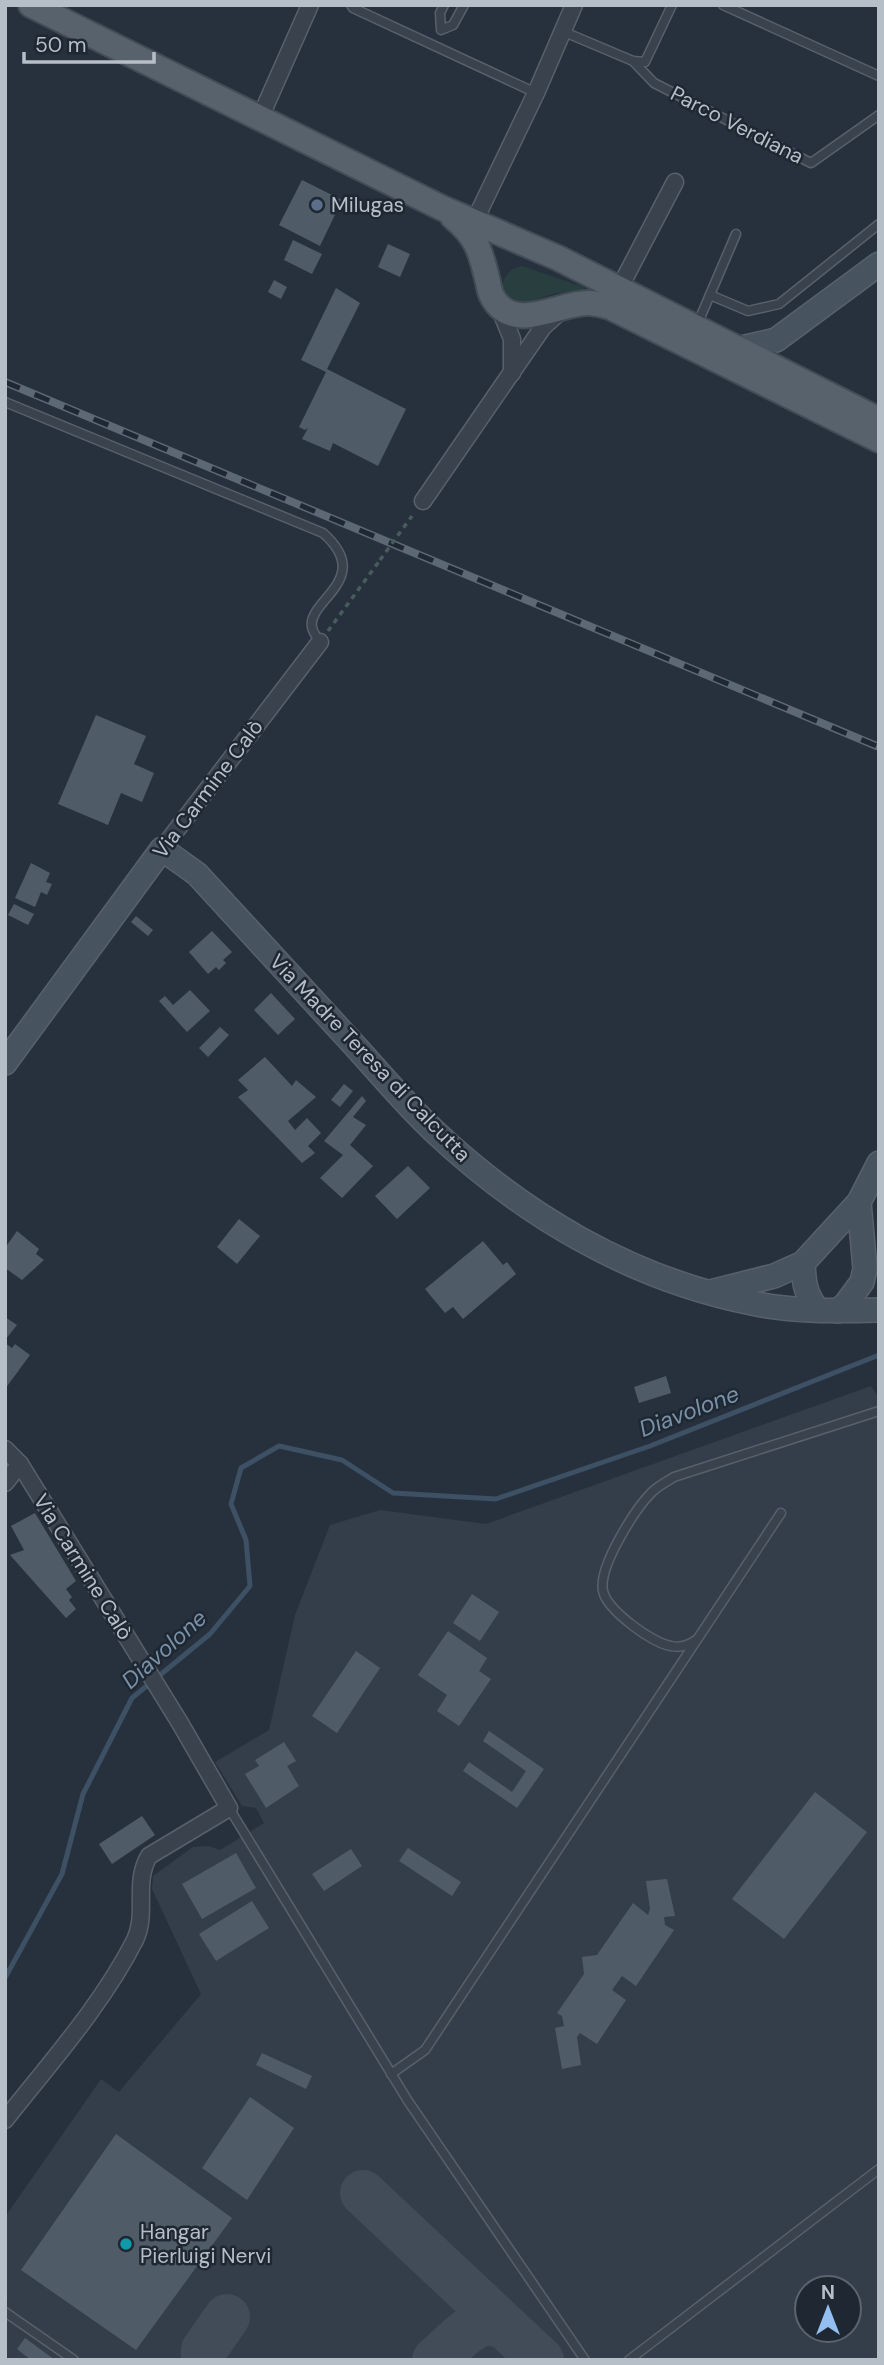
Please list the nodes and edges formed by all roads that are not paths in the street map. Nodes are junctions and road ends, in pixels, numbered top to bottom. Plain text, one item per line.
1 (31, 5) edge
2 (310, 5) edge
3 (351, 5) edge
4 (444, 5) edge
5 (464, 5) edge
6 (574, 5) edge
7 (673, 5) edge
8 (723, 5) edge
9 (441, 30) junction
10 (562, 31) junction
11 (434, 46) junction
12 (633, 61) junction
13 (879, 76) edge
14 (536, 93) junction
15 (879, 115) edge
16 (260, 118) junction
17 (675, 182) dead end
18 (442, 208) junction
19 (474, 222) junction
20 (879, 224) edge
21 (736, 234) dead end
22 (879, 264) edge
23 (592, 276) junction
24 (620, 289) junction
25 (710, 295) junction
26 (494, 299) junction
27 (568, 306) junction
28 (696, 328) junction
29 (788, 332) junction
30 (737, 348) junction
31 (783, 371) junction
32 (512, 375) junction
33 (5, 402) edge
34 (879, 420) edge
35 (879, 440) edge
36 (424, 501) dead end
37 (320, 642) joint
38 (162, 849) junction
39 (5, 1063) edge
40 (879, 1163) edge
41 (859, 1202) junction
42 (803, 1263) junction
43 (872, 1278) edge
44 (708, 1292) junction
45 (828, 1310) junction
46 (879, 1310) edge
47 (879, 1410) edge
48 (5, 1449) edge
49 (20, 1464) junction
50 (5, 1483) edge
51 (781, 1513) dead end
52 (698, 1638) junction
53 (229, 1808) junction
54 (391, 2074) junction
55 (5, 2120) edge
56 (879, 2169) edge
57 (5, 2312) edge
58 (74, 2360) edge
59 (585, 2360) edge
60 (629, 2360) edge

1 - 16 main road
2 - 16 street
3 - 11 lane
4 - 9 lane
5 - 9 lane
6 - 10 street
7 - 12 lane
8 - 13 lane
9 - 11 lane
10 - 12 lane, Parco Verdiana
10 - 14 street
11 - 14 lane
12 - 15 lane, Parco Verdiana
14 - 19 street
16 - 18 main road
17 - 24 street
18 - 19 main road
18 - 26 main road
19 - 23 main road
20 - 25 lane
21 - 25 lane
22 - 29 street
23 - 24 main road
23 - 26 main road
24 - 28 main road
25 - 28 lane
26 - 27 main road
26 - 32 street
27 - 32 street
27 - 35 main road
28 - 30 main road
29 - 30 street
29 - 31 street
30 - 31 main road
31 - 34 main road
32 - 36 street
33 - 37 lane
37 - 38 street, Via Carmine Calò
38 - 39 street, Via Carmine Calò
38 - 44 street, Via Madre Teresa di Calcutta
40 - 41 street
41 - 42 street
41 - 43 street
42 - 44 street
42 - 45 street
43 - 45 street
44 - 45 street, Via Madre Teresa di Calcutta
45 - 46 street, Via Madre Teresa di Calcutta
47 - 52 lane
48 - 49 street, Via Carmine Calò
49 - 50 street
49 - 53 street, Via Carmine Calò
51 - 52 lane
52 - 54 lane
53 - 54 lane
53 - 55 street
54 - 59 lane
56 - 60 lane
57 - 58 lane

